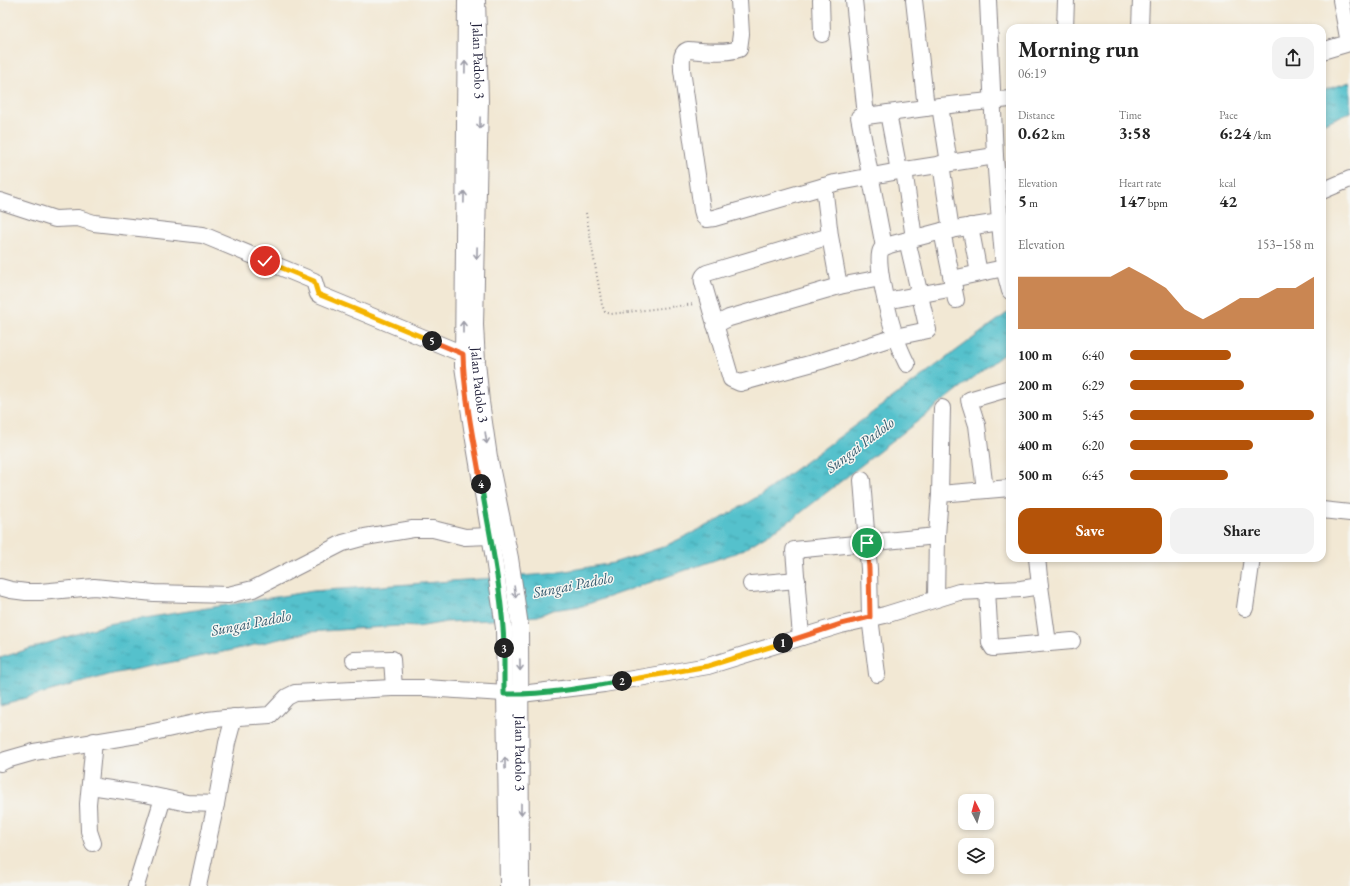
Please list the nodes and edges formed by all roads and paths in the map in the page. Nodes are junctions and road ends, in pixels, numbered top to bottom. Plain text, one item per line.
1 (466, 0) edge
2 (477, 0) edge
3 (739, 0) edge
4 (821, 0) edge
5 (854, 0) edge
6 (914, 0) edge
7 (988, 0) edge
8 (1066, 0) edge
9 (1141, 0) edge
10 (1340, 0) edge
11 (1065, 24) edge
12 (1140, 24) edge
13 (822, 34) dead end
14 (1326, 50) edge
15 (1006, 99) edge
16 (993, 100) junction
17 (933, 107) junction
18 (888, 113) junction
19 (866, 116) junction
20 (995, 156) junction
21 (945, 164) junction
22 (472, 165) junction
23 (902, 171) junction
24 (870, 176) junction
25 (1350, 179) edge
26 (824, 186) junction
27 (1326, 188) edge
28 (0, 201) edge
29 (586, 213) dead end
30 (1005, 221) edge
31 (970, 226) junction
32 (946, 230) junction
33 (830, 236) junction
34 (910, 239) junction
35 (884, 247) junction
36 (1004, 268) junction
37 (979, 273) junction
38 (1006, 276) edge
39 (881, 278) junction
40 (839, 286) junction
41 (954, 289) junction
42 (920, 294) junction
43 (886, 301) junction
44 (708, 302) junction
45 (715, 325) junction
46 (895, 337) junction
47 (463, 354) junction
48 (907, 364) dead end
49 (1006, 389) edge
50 (942, 408) dead end
51 (862, 480) dead end
52 (1006, 488) edge
53 (985, 490) junction
54 (940, 494) junction
55 (1326, 510) edge
56 (1350, 513) edge
57 (490, 536) junction
58 (937, 536) junction
59 (867, 543) junction
60 (1037, 562) edge
61 (1251, 562) edge
62 (797, 580) junction
63 (751, 584) dead end
64 (1040, 586) junction
65 (0, 587) edge
66 (987, 590) junction
67 (936, 598) junction
68 (1245, 608) dead end
69 (870, 617) junction
70 (802, 637) junction
71 (1072, 641) dead end
72 (1048, 643) junction
73 (354, 660) dead end
74 (877, 674) dead end
75 (394, 688) junction
76 (504, 694) junction
77 (521, 694) junction
78 (234, 717) junction
79 (94, 741) junction
80 (0, 763) edge
81 (90, 786) junction
82 (163, 798) junction
83 (216, 804) junction
84 (93, 843) dead end
85 (514, 885) edge
86 (136, 886) edge
87 (198, 886) edge

22 -> 1 street, Jalan Padolo 3
2 -> 22 street, Jalan Padolo 3
3 - 26 street
4 - 13 street
5 - 19 street
6 - 17 street
7 - 16 street
8 - 11 street
9 - 12 street
10 - 14 street
15 - 16 street
16 - 17 street
16 - 20 street
17 - 18 street
17 - 21 street
18 - 19 street
18 - 23 street
19 - 24 street
20 - 21 street
20 - 30 street
21 - 23 street
21 - 32 street
47 -> 22 street, Jalan Padolo 3
22 -> 77 street, Jalan Padolo 3
23 - 24 street
23 - 34 street
24 - 26 street
24 - 35 street
25 - 27 street
26 - 33 street
28 - 47 street
29 - 44 path
30 - 31 street
30 - 36 street
31 - 32 street
31 - 37 street
32 - 34 street
32 - 41 street
33 - 40 street
33 - 44 street
34 - 35 street
34 - 42 street
35 - 39 street
36 - 37 street
36 - 38 street
37 - 41 street
39 - 40 street
39 - 43 street
40 - 45 street
41 - 42 street
42 - 43 street
42 - 46 street
43 - 46 street
44 - 45 street
45 - 46 street
46 - 48 street
47 - 57 street, Jalan Padolo 3
49 - 53 street
50 - 54 street
51 - 59 street
52 - 53 street
53 - 54 street
54 - 58 street
55 - 56 street
57 - 65 street
57 - 76 street, Jalan Padolo 3
58 - 59 street
58 - 67 street
59 - 62 street
59 - 69 street
60 - 64 street
61 - 68 street
62 - 63 street
62 - 70 street
64 - 66 street
64 - 72 street
66 - 67 street
66 - 72 street
67 - 69 street
69 - 70 street
69 - 74 street
70 - 77 street
71 - 72 street
73 - 75 street
75 - 76 street
75 - 78 street
76 - 77 street
85 -> 76 street, Jalan Padolo 3
77 -> 85 street, Jalan Padolo 3
78 - 79 street
78 - 83 street
79 - 80 street
79 - 81 street
81 - 82 street
81 - 84 street
82 - 83 street
82 - 86 street
83 - 87 street

